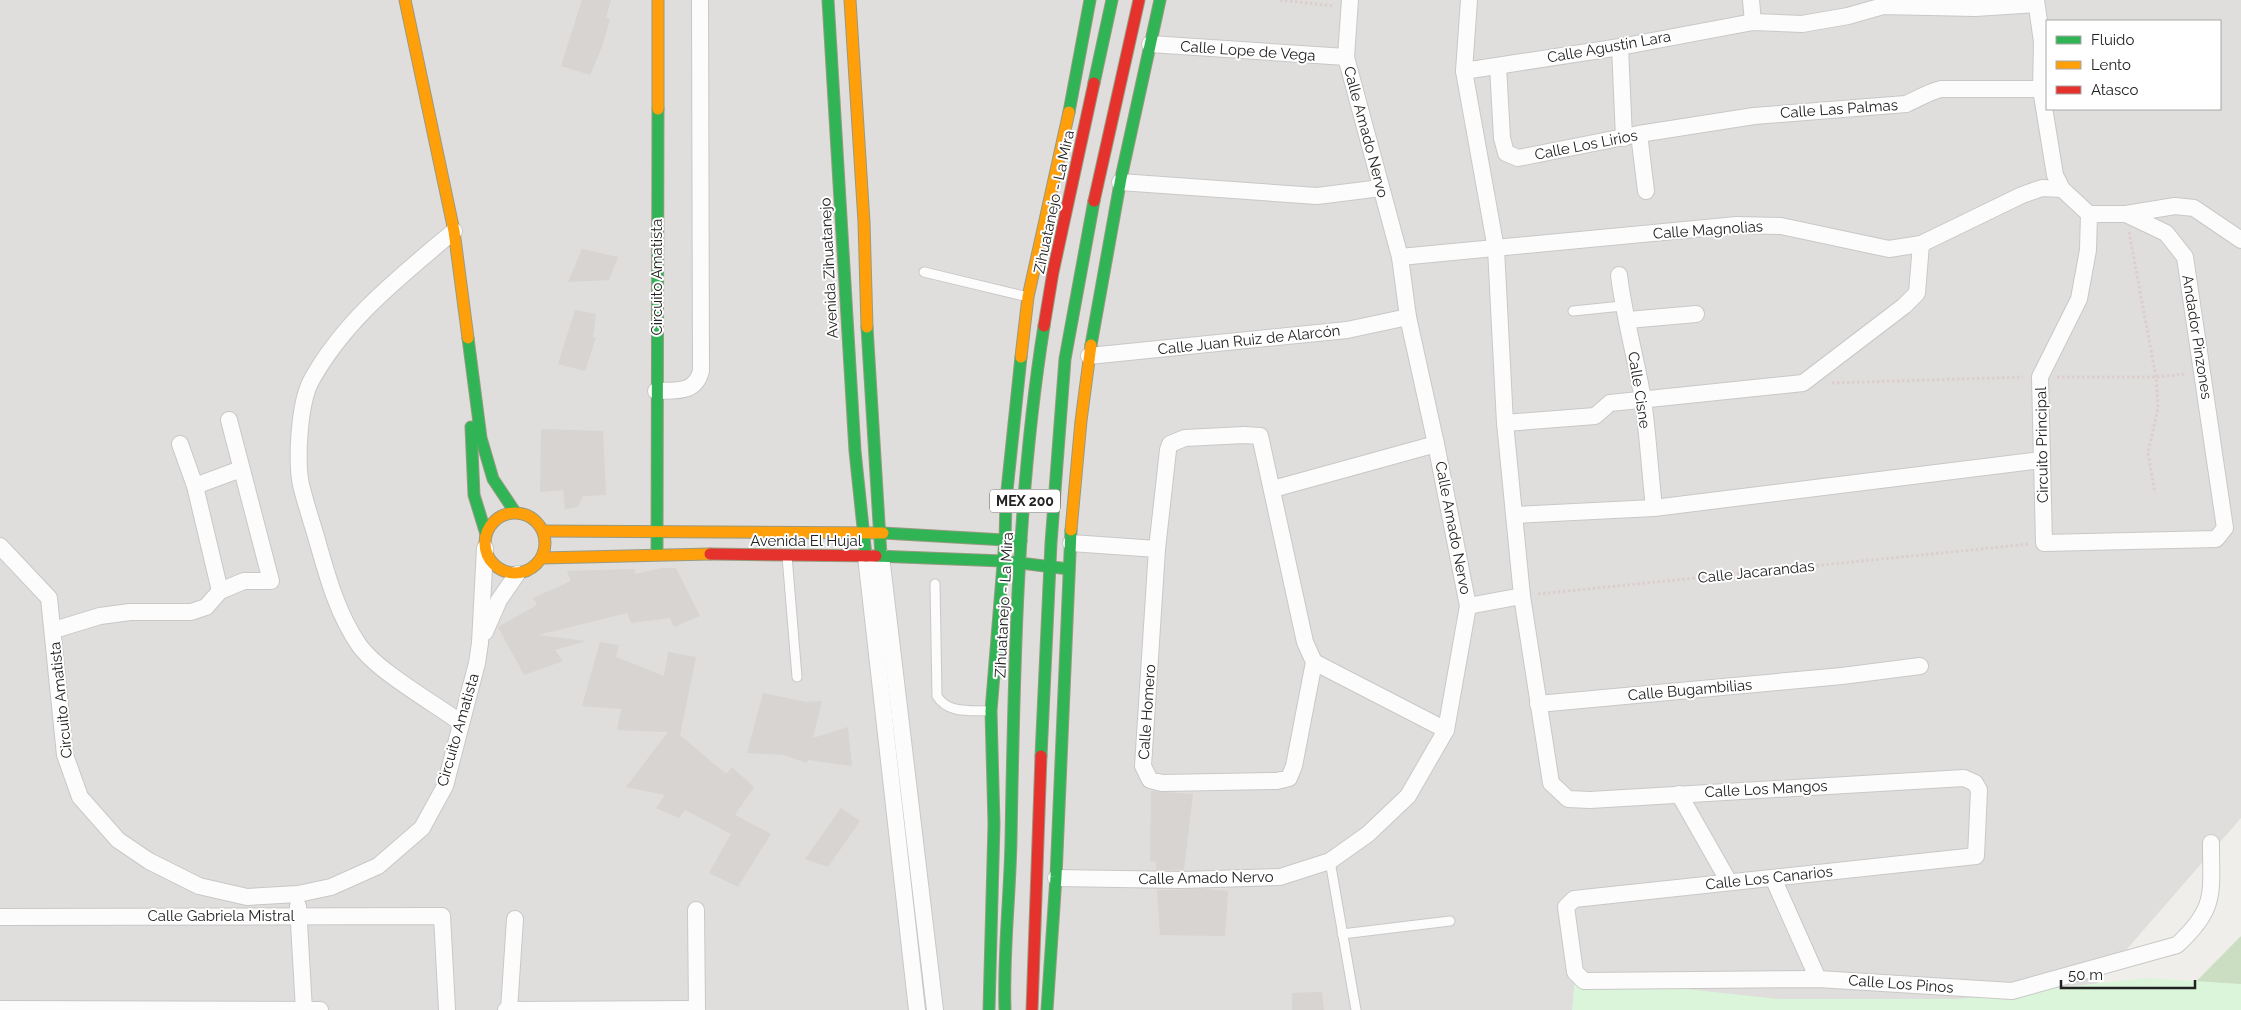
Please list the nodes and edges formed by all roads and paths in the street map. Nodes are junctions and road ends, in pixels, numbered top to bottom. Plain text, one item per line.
1 (405, 0) edge
2 (658, 0) edge
3 (700, 0) edge
4 (828, 0) edge
5 (850, 0) edge
6 (1090, 0) edge
7 (1112, 0) edge
8 (1139, 0) edge
9 (1160, 0) edge
10 (1280, 0) edge
11 (1469, 0) edge
12 (1751, 0) edge
13 (2036, 2) edge
14 (1350, 4) edge
15 (1754, 22) junction
16 (1150, 44) junction
17 (1620, 46) junction
18 (1346, 58) junction
19 (1498, 66) junction
20 (1464, 70) junction
21 (2044, 88) edge
22 (2046, 104) edge
23 (2047, 110) edge
24 (1754, 116) joint
25 (1631, 136) junction
26 (1120, 182) junction
27 (1381, 188) junction
28 (2062, 188) junction
29 (1646, 191) dead end
30 (2089, 214) junction
31 (2126, 214) junction
32 (454, 231) junction
33 (2241, 240) edge
34 (1921, 244) junction
35 (1496, 249) junction
36 (1400, 257) junction
37 (924, 272) dead end
38 (1619, 275) dead end
39 (1028, 297) junction
40 (1573, 311) dead end
41 (1625, 313) junction
42 (1696, 314) dead end
43 (1408, 317) junction
44 (849, 350) junction
45 (868, 353) junction
46 (1089, 356) junction
47 (2204, 373) junction
48 (2040, 377) junction
49 (2156, 377) junction
50 (1803, 384) junction
51 (473, 386) junction
52 (656, 391) junction
53 (1643, 400) junction
54 (229, 420) dead end
55 (1506, 423) junction
56 (180, 444) dead end
57 (1436, 444) junction
58 (2041, 460) junction
59 (241, 469) junction
60 (195, 486) junction
61 (1273, 489) junction
62 (2155, 493) dead end
63 (1654, 508) junction
64 (515, 512) junction
65 (1516, 515) junction
66 (543, 531) junction
67 (656, 533) junction
68 (879, 533) junction
69 (863, 534) junction
70 (1006, 540) junction
71 (485, 541) junction
72 (1037, 542) junction
73 (1071, 543) junction
74 (2044, 543) junction
75 (0, 546) edge
76 (1157, 549) junction
77 (657, 554) junction
78 (787, 556) junction
79 (874, 556) junction
80 (542, 558) junction
81 (1003, 561) junction
82 (1022, 564) junction
83 (1050, 567) junction
84 (1070, 569) junction
85 (517, 574) junction
86 (935, 584) dead end
87 (220, 591) junction
88 (1522, 596) junction
89 (1468, 606) junction
90 (54, 630) junction
91 (480, 643) junction
92 (1314, 662) junction
93 (1920, 666) dead end
94 (797, 677) dead end
95 (1538, 704) junction
96 (990, 711) junction
97 (461, 723) junction
98 (1446, 730) junction
99 (1679, 794) junction
100 (2211, 843) dead end
101 (1976, 856) joint
102 (1330, 861) junction
103 (1056, 878) junction
104 (1773, 878) junction
105 (1729, 882) junction
106 (298, 894) junction
107 (1566, 907) joint
108 (696, 910) dead end
109 (299, 916) junction
110 (0, 917) edge
111 (515, 919) dead end
112 (1450, 921) dead end
113 (1342, 934) junction
114 (1818, 979) junction
115 (986, 1007) edge
116 (0, 1009) edge
117 (304, 1010) edge
118 (320, 1010) edge
119 (447, 1010) edge
120 (508, 1010) edge
121 (697, 1010) edge
122 (917, 1010) edge
123 (935, 1010) edge
124 (1005, 1010) edge
125 (1032, 1010) edge
126 (1047, 1010) edge
127 (1356, 1010) edge

1 - 32 main road, Circuito Amatista
2 - 52 main road, Circuito Amatista
3 - 52 street
4 - 44 main road, Avenida Zihuatanejo
5 - 45 main road
6 - 39 main road
7 - 72 main road, Zihuatanejo - La Mira / MEX 200
8 - 72 main road, Zihuatanejo - La Mira / MEX 200
9 - 16 main road
10 - 14 path
11 - 20 street
12 - 15 street
13 - 15 street, Calle Agustín Lara
13 - 21 street
14 - 18 street, Calle Amado Nervo
15 - 17 street, Calle Agustín Lara
16 - 18 street, Calle Lope de Vega
16 - 26 main road
17 - 19 street, Calle Agustín Lara
17 - 25 street
18 - 27 street, Calle Amado Nervo
19 - 20 street, Calle Agustín Lara
19 - 25 street, Calle Los Lirios
20 - 35 street
21 - 22 street
21 - 24 street, Calle Las Palmas
23 - 28 street
24 - 25 street, Calle Los Lirios
25 - 29 street
26 - 27 street
26 - 46 main road
27 - 36 street, Calle Amado Nervo
28 - 30 street
28 - 34 street, Calle Magnolias
30 - 31 street, Andador Pinzones
30 - 48 street, Circuito Principal
31 - 33 street
31 - 47 street, Andador Pinzones
31 - 49 path
32 - 51 main road, Circuito Amatista
32 - 97 street
34 - 35 street, Calle Magnolias
34 - 50 street
35 - 36 street, Calle Magnolias
35 - 55 street
36 - 43 street, Calle Amado Nervo
37 - 39 lane
38 - 41 street, Calle Cisne
39 - 70 main road
40 - 41 lane
41 - 42 street
41 - 53 street, Calle Cisne
43 - 46 street, Calle Juan Ruiz de Alarcón
43 - 57 street, Calle Amado Nervo
44 - 45 main road
44 - 69 main road, Avenida Zihuatanejo
45 - 68 main road
46 - 73 main road
47 - 49 path
47 - 74 street, Andador Pinzones
48 - 49 path
48 - 50 path
48 - 58 street, Circuito Principal
49 - 62 path
50 - 53 street
51 - 64 main road, Circuito Amatista
51 - 71 main road, Circuito Amatista
52 - 67 main road, Circuito Amatista
53 - 55 street
53 - 63 street, Calle Cisne
54 - 59 street
55 - 65 street
56 - 60 street
57 - 61 street
57 - 89 street, Calle Amado Nervo
58 - 63 street
58 - 74 street, Circuito Principal
59 - 60 street
59 - 87 street, Circuito Amatista
60 - 87 street
61 - 76 street, Calle Homero
61 - 92 street, Calle Homero
63 - 65 street
64 - 66 main road
64 - 71 main road
65 - 88 street
66 - 67 main road, Avenida El Hujal
66 - 80 main road
67 - 69 main road, Avenida El Hujal
67 - 77 main road, Circuito Amatista
68 - 69 main road, Avenida El Hujal
68 - 70 main road, Avenida El Hujal
68 - 79 main road
69 - 79 main road, Avenida Zihuatanejo
70 - 72 main road, Avenida El Hujal
70 - 81 main road
71 - 85 main road
71 - 91 street, Circuito Amatista
72 - 73 main road, Avenida El Hujal
72 - 82 main road, Zihuatanejo - La Mira / MEX 200
72 - 83 main road, Zihuatanejo - La Mira / MEX 200
73 - 76 street
73 - 84 main road
74 - 88 path, Calle Jacarandas
75 - 90 street
76 - 92 street, Calle Homero
77 - 78 main road, Avenida El Hujal
77 - 80 main road, Avenida El Hujal
78 - 79 main road, Avenida El Hujal
78 - 94 lane
79 - 81 main road, Avenida El Hujal
79 - 122 street
79 - 123 street
80 - 85 main road
81 - 82 main road, Avenida El Hujal
81 - 96 main road
82 - 83 main road, Avenida El Hujal
82 - 124 main road, Zihuatanejo - La Mira / MEX 200
83 - 84 main road, Avenida El Hujal
83 - 125 main road, Zihuatanejo - La Mira / MEX 200
84 - 103 main road
85 - 91 street, Circuito Amatista
86 - 96 lane
87 - 90 street, Circuito Amatista
88 - 89 street
88 - 95 street
89 - 98 street, Calle Amado Nervo
90 - 106 street, Circuito Amatista
91 - 97 street, Circuito Amatista
92 - 98 street
93 - 95 street, Calle Bugambilias
95 - 99 street, Calle Los Mangos
96 - 115 main road
97 - 106 street, Circuito Amatista
98 - 102 street, Calle Amado Nervo
99 - 101 street, Calle Los Mangos
99 - 105 street
100 - 114 street, Calle Los Pinos
101 - 104 street, Calle Los Canarios
102 - 103 street, Calle Amado Nervo
102 - 113 lane
103 - 126 main road
104 - 105 street, Calle Los Canarios
104 - 114 street
105 - 107 street, Calle Los Canarios
106 - 109 street
107 - 114 street, Calle Los Pinos
108 - 121 street
109 - 110 street, Calle Gabriela Mistral
109 - 117 street
109 - 119 street, Calle Gabriela Mistral
111 - 120 street
112 - 113 lane
113 - 127 lane
116 - 117 street
117 - 118 street
120 - 121 street

